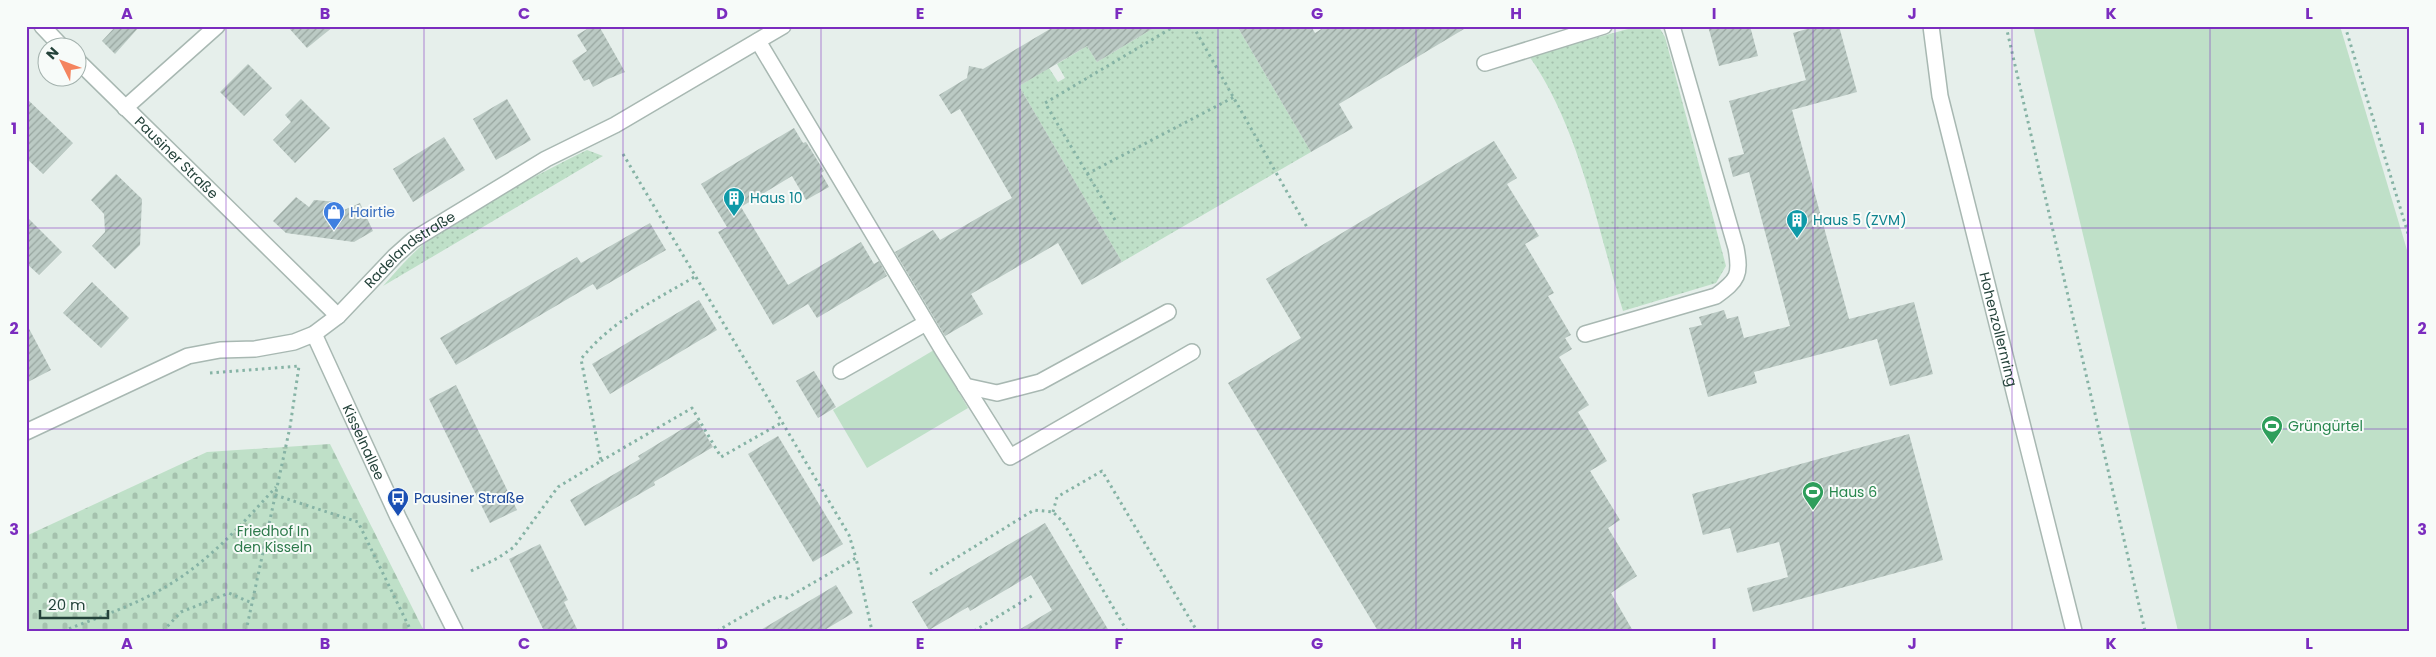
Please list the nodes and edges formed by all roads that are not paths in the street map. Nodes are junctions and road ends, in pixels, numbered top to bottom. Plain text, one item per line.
1 (42, 26) edge
2 (217, 26) edge
3 (783, 26) edge
4 (1604, 26) edge
5 (1672, 26) edge
6 (1931, 26) edge
7 (53, 38) edge
8 (758, 41) junction
9 (1485, 63) dead end
10 (88, 72) edge
11 (125, 108) junction
12 (1168, 312) dead end
13 (338, 316) junction
14 (926, 323) junction
15 (314, 334) junction
16 (1585, 334) dead end
17 (1192, 352) dead end
18 (841, 372) dead end
19 (965, 386) junction
20 (26, 432) edge
21 (455, 631) edge
22 (2074, 631) edge

1 - 7 street
2 - 11 street
3 - 8 street, Radelandstraße
4 - 9 street
5 - 16 street
6 - 22 street, Hohenzollernring
8 - 13 street, Radelandstraße
8 - 14 street
10 - 11 street, Pausiner Straße
11 - 13 street, Pausiner Straße
12 - 19 street
13 - 15 street, Radelandstraße
14 - 18 street
14 - 19 street
15 - 20 street, Radelandstraße
15 - 21 street, Kisselnallee
17 - 19 street

